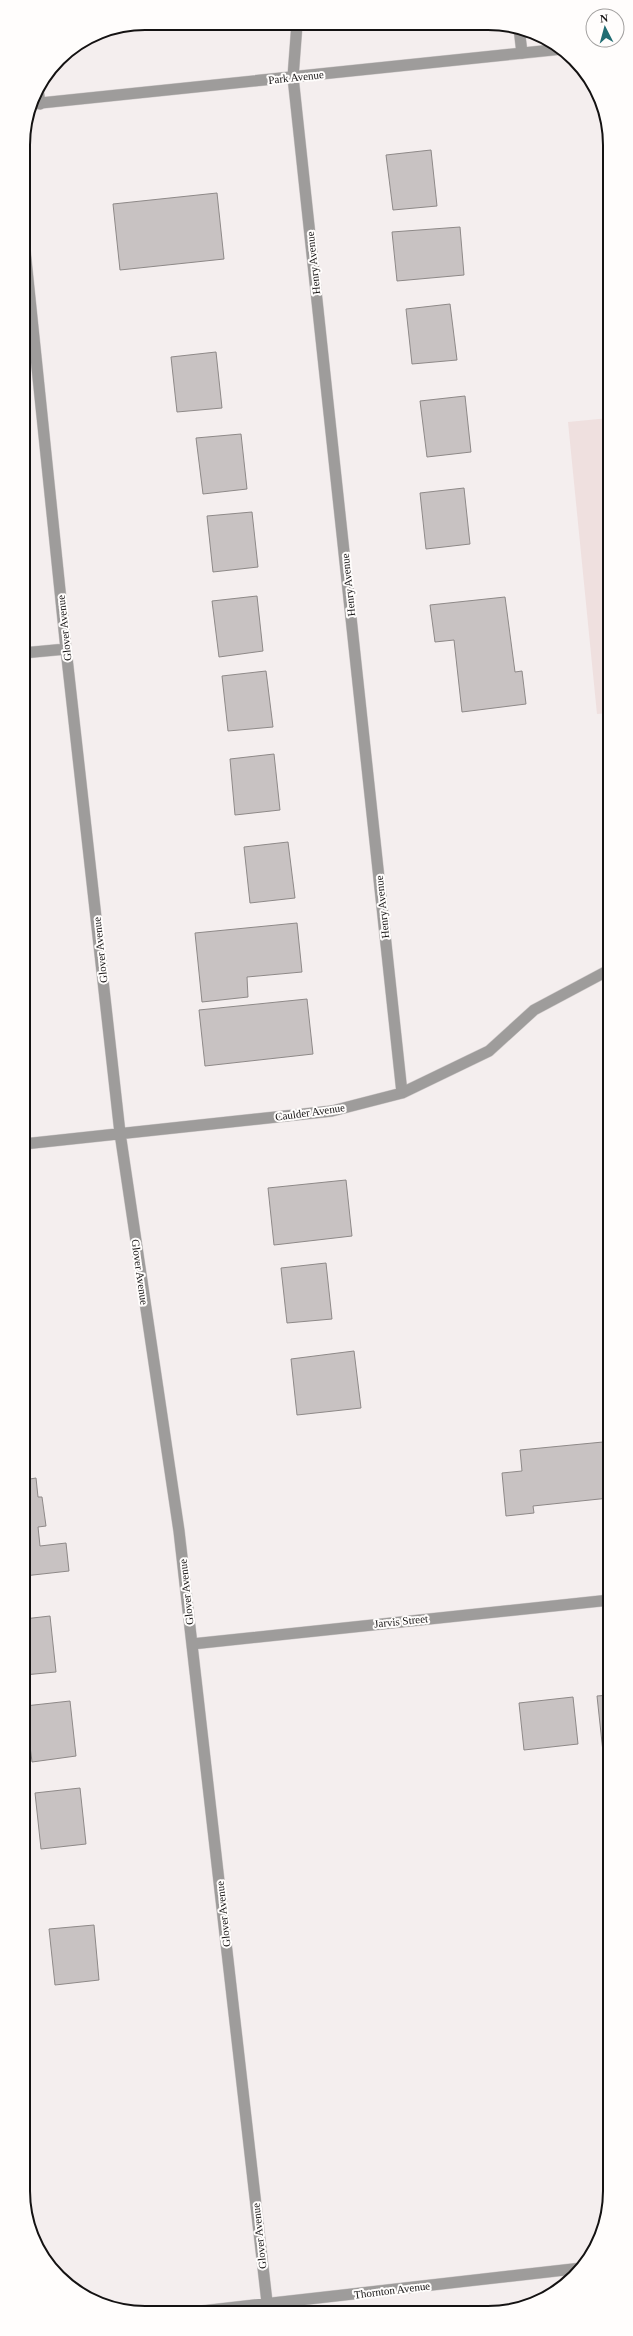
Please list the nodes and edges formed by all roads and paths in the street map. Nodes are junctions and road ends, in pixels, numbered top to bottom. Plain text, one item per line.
1 (297, 30) edge
2 (520, 35) edge
3 (553, 50) edge
4 (522, 53) junction
5 (293, 77) junction
6 (38, 104) edge
7 (30, 299) edge
8 (66, 649) junction
9 (30, 652) edge
10 (603, 973) edge
11 (402, 1093) junction
12 (120, 1133) junction
13 (30, 1143) edge
14 (603, 1601) edge
15 (192, 1644) junction
16 (571, 2269) edge
17 (267, 2306) edge
18 (283, 2306) edge

1 - 5 street, Henry Avenue
2 - 4 street
3 - 4 street, Park Avenue
4 - 5 street, Park Avenue
5 - 6 street, Park Avenue
5 - 11 street, Henry Avenue
7 - 8 street, Glover Avenue
8 - 9 street
8 - 12 street, Glover Avenue
10 - 11 street, Caulder Avenue
11 - 12 street, Caulder Avenue
12 - 13 street, Caulder Avenue
12 - 15 street, Glover Avenue
14 - 15 street, Jarvis Street
15 - 17 street, Glover Avenue
16 - 18 street, Thornton Avenue

